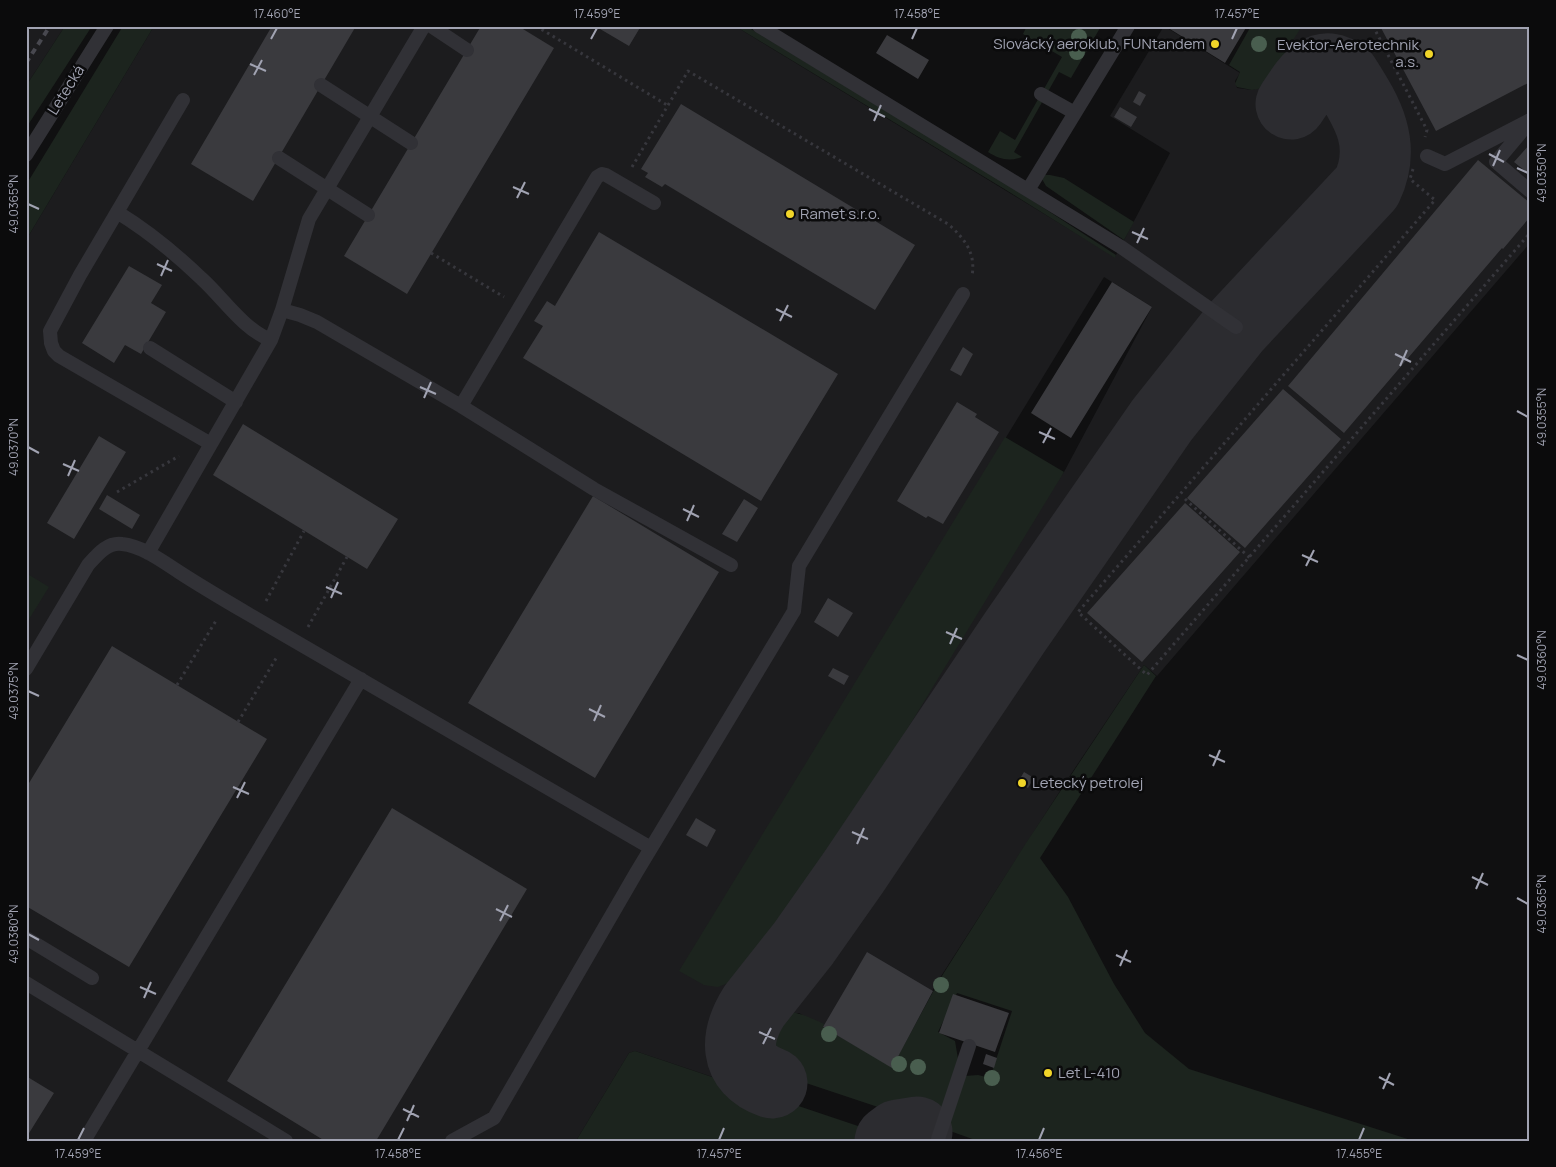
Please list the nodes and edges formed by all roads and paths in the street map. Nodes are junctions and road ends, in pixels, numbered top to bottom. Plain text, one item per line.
1 (107, 26) edge
2 (424, 26) edge
3 (431, 26) edge
4 (536, 26) edge
5 (759, 26) edge
6 (1128, 26) edge
7 (1373, 26) edge
8 (467, 50) dead end
9 (321, 86) dead end
10 (1041, 94) dead end
11 (183, 100) dead end
12 (667, 105) junction
13 (1075, 113) junction
14 (370, 117) junction
15 (1530, 120) edge
16 (1424, 138) dead end
17 (412, 143) dead end
18 (26, 155) edge
19 (279, 158) dead end
20 (1421, 159) joint
21 (622, 184) junction
22 (327, 189) junction
23 (1028, 190) junction
24 (1530, 191) edge
25 (654, 204) dead end
26 (117, 212) junction
27 (368, 215) dead end
28 (1530, 233) edge
29 (431, 253) dead end
30 (963, 294) joint
31 (520, 306) junction
32 (282, 310) junction
33 (1236, 327) dead end
34 (271, 340) junction
35 (150, 348) dead end
36 (236, 402) junction
37 (460, 406) junction
38 (211, 445) junction
39 (117, 492) dead end
40 (1185, 499) dead end
41 (304, 531) dead end
42 (148, 553) junction
43 (347, 557) dead end
44 (1250, 558) junction
45 (731, 565) dead end
46 (227, 602) junction
47 (256, 619) junction
48 (294, 640) junction
49 (26, 669) edge
50 (361, 679) junction
51 (177, 685) dead end
52 (238, 722) dead end
53 (651, 848) junction
54 (26, 938) edge
55 (92, 978) dead end
56 (26, 983) edge
57 (969, 1046) dead end
58 (138, 1051) junction
59 (938, 1139) dead end
60 (84, 1141) edge
61 (286, 1141) edge
62 (452, 1141) edge

1 - 18 lane, Letecká
2 - 14 lane
3 - 8 lane
4 - 12 path
5 - 23 lane
6 - 13 lane
7 - 16 path
9 - 14 lane
10 - 13 lane
11 - 26 lane
12 - 21 path
12 - 30 path
13 - 23 lane
14 - 17 lane
14 - 22 lane
15 - 20 lane
15 - 24 lane
19 - 22 lane
20 - 44 path
21 - 25 lane
21 - 31 lane
22 - 27 lane
22 - 32 lane
23 - 33 lane
26 - 34 lane
26 - 38 lane
28 - 44 path
29 - 31 path
30 - 53 lane
31 - 37 lane
32 - 34 lane
32 - 37 lane
34 - 36 lane
35 - 36 lane
36 - 38 lane
37 - 45 lane
38 - 39 path
38 - 42 lane
40 - 44 path
41 - 47 path
42 - 46 lane
42 - 49 lane
43 - 48 path
46 - 47 lane
46 - 51 path
47 - 48 lane
48 - 50 lane
48 - 52 path
50 - 53 lane
50 - 58 lane
53 - 62 lane
54 - 55 lane
56 - 58 lane
57 - 59 lane
58 - 60 lane
58 - 61 lane

